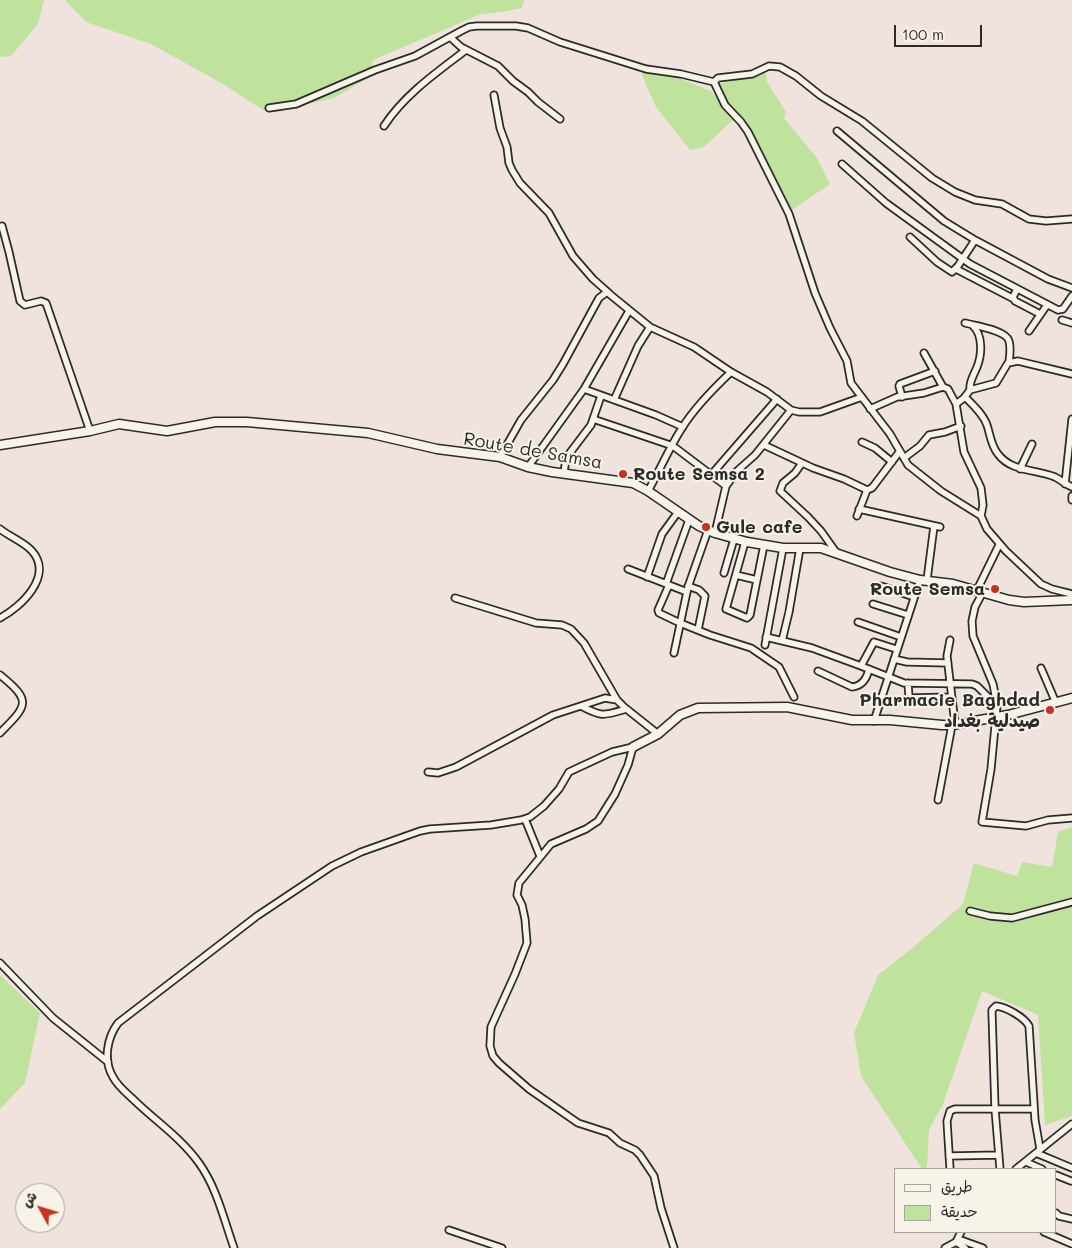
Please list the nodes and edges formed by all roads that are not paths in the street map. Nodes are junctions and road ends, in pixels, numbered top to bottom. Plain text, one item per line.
1 (450, 37) junction
2 (466, 50) junction
3 (714, 82) junction
4 (494, 95) dead end
5 (269, 108) dead end
6 (560, 119) dead end
7 (384, 126) dead end
8 (837, 131) dead end
9 (842, 164) dead end
10 (1072, 219) edge
11 (2, 226) dead end
12 (910, 237) dead end
13 (975, 240) junction
14 (963, 259) junction
15 (956, 269) junction
16 (1072, 288) edge
17 (1017, 289) junction
18 (610, 294) junction
19 (1072, 296) edge
20 (1014, 299) junction
21 (1047, 305) junction
22 (629, 310) junction
23 (1040, 314) junction
24 (1062, 320) dead end
25 (965, 323) dead end
26 (1072, 324) edge
27 (972, 325) junction
28 (650, 327) junction
29 (1029, 331) dead end
30 (924, 353) dead end
31 (1010, 362) junction
32 (934, 371) junction
33 (731, 372) junction
34 (1072, 374) edge
35 (943, 387) junction
36 (584, 389) junction
37 (970, 390) junction
38 (601, 396) junction
39 (862, 397) junction
40 (902, 397) junction
41 (965, 397) junction
42 (776, 399) junction
43 (614, 400) junction
44 (956, 404) junction
45 (870, 409) junction
46 (791, 410) junction
47 (1072, 418) edge
48 (593, 419) junction
49 (961, 426) junction
50 (682, 428) junction
51 (90, 431) junction
52 (862, 442) dead end
53 (1032, 444) dead end
54 (0, 445) edge
55 (764, 445) junction
56 (673, 446) junction
57 (900, 451) junction
58 (500, 457) junction
59 (904, 458) junction
60 (892, 462) junction
61 (802, 463) junction
62 (528, 467) junction
63 (1020, 469) junction
64 (564, 473) junction
65 (710, 475) junction
66 (1069, 475) edge
67 (1056, 477) junction
68 (1069, 485) edge
69 (726, 486) junction
70 (867, 490) junction
71 (648, 491) junction
72 (1072, 496) edge
73 (1072, 500) edge
74 (859, 509) junction
75 (678, 512) junction
76 (857, 516) dead end
77 (981, 516) junction
78 (689, 520) junction
79 (0, 529) edge
80 (712, 531) junction
81 (734, 539) junction
82 (745, 542) junction
83 (764, 545) junction
84 (999, 545) junction
85 (783, 548) junction
86 (800, 548) junction
87 (836, 552) junction
88 (628, 569) dead end
89 (724, 573) dead end
90 (736, 575) junction
91 (647, 577) junction
92 (757, 580) junction
93 (924, 580) junction
94 (667, 585) junction
95 (881, 586) dead end
96 (688, 589) junction
97 (980, 591) junction
98 (1072, 594) edge
99 (914, 597) junction
100 (455, 598) dead end
101 (1072, 600) edge
102 (873, 604) dead end
103 (908, 615) junction
104 (0, 618) edge
105 (858, 622) dead end
106 (680, 623) junction
107 (698, 630) junction
108 (766, 637) junction
109 (901, 637) junction
110 (950, 640) dead end
111 (782, 641) junction
112 (765, 645) dead end
113 (896, 649) junction
114 (674, 654) dead end
115 (894, 659) junction
116 (948, 663) junction
117 (861, 666) junction
118 (1041, 668) dead end
119 (869, 669) junction
120 (818, 671) dead end
121 (0, 675) edge
122 (888, 676) junction
123 (950, 682) junction
124 (908, 683) junction
125 (794, 697) dead end
126 (951, 697) junction
127 (988, 697) dead end
128 (1072, 698) edge
129 (617, 700) junction
130 (1056, 704) junction
131 (581, 706) junction
132 (626, 709) junction
133 (995, 718) junction
134 (874, 721) junction
135 (953, 725) junction
136 (0, 732) edge
137 (658, 734) junction
138 (633, 747) junction
139 (428, 772) dead end
140 (938, 800) dead end
141 (525, 818) junction
142 (1072, 818) edge
143 (540, 856) junction
144 (1072, 902) edge
145 (970, 911) dead end
146 (0, 963) edge
147 (108, 1062) junction
148 (995, 1108) junction
149 (1034, 1109) junction
150 (1072, 1124) edge
151 (1038, 1151) junction
152 (999, 1155) junction
153 (949, 1156) junction
154 (1026, 1162) junction
155 (950, 1168) edge
156 (1000, 1168) edge
157 (1017, 1168) edge
158 (1040, 1168) edge
159 (1072, 1168) edge
160 (1057, 1175) edge
161 (1072, 1181) edge
162 (1057, 1214) edge
163 (1072, 1218) edge
164 (449, 1230) dead end
165 (960, 1233) edge
166 (1046, 1233) edge
167 (957, 1240) junction
168 (1072, 1244) edge
169 (234, 1248) edge
170 (502, 1248) edge
171 (674, 1248) edge
172 (945, 1248) edge
173 (964, 1248) edge
174 (983, 1248) edge

1 - 2 street
1 - 3 street
1 - 5 street
2 - 6 street
2 - 7 street
3 - 10 street
3 - 39 street
4 - 18 street
8 - 13 street
9 - 14 street
11 - 51 street
12 - 15 street
13 - 14 street
13 - 16 street
14 - 15 street
14 - 17 street
15 - 20 street
17 - 20 street
17 - 21 street
18 - 22 street
18 - 58 street
19 - 21 street
20 - 23 street
21 - 23 street
22 - 28 street
22 - 36 street
23 - 29 street
24 - 26 street
25 - 27 street
27 - 31 street
27 - 37 street
28 - 33 street
28 - 43 street
30 - 32 street
31 - 34 street
31 - 37 street
32 - 35 street
32 - 40 street
33 - 42 street
33 - 50 street
35 - 40 street
35 - 44 street
36 - 38 street
36 - 62 street
37 - 41 street
38 - 43 street
38 - 48 street
39 - 45 street
39 - 46 street
40 - 45 street
41 - 44 street
41 - 63 street
42 - 46 street
42 - 65 street
43 - 50 street
44 - 49 street
45 - 57 street
46 - 55 street
47 - 66 street
48 - 56 street
48 - 64 street
49 - 59 street
49 - 77 street
50 - 56 street
51 - 54 street, Route de Samsa
51 - 58 street, Route de Samsa
52 - 60 street
53 - 63 street
55 - 61 street
55 - 69 street
56 - 65 street
56 - 71 street
57 - 59 street
57 - 60 street
58 - 62 street, Route de Samsa
59 - 77 street
60 - 70 street
61 - 70 street
61 - 87 street
62 - 64 street, Route de Samsa
63 - 67 street
64 - 71 street, Route de Samsa
65 - 69 street
66 - 67 street
66 - 68 street
67 - 68 street
69 - 80 street
70 - 74 street
71 - 75 street, Route de Samsa
72 - 73 street
74 - 76 street
74 - 93 street
75 - 78 street, Route de Samsa
75 - 91 street
77 - 84 street
78 - 80 street, Route de Samsa
78 - 94 street
79 - 104 street
80 - 81 street, Route de Samsa
80 - 96 street
81 - 82 street, Route de Samsa
81 - 89 street
82 - 83 street, Route de Samsa
82 - 90 street
83 - 85 street, Route de Samsa
83 - 92 street
84 - 97 street
84 - 98 street
85 - 86 street, Route de Samsa
85 - 108 street
86 - 87 street, Route de Samsa
86 - 111 street
87 - 93 street, Route de Samsa
88 - 91 street
90 - 92 street
90 - 92 street
91 - 94 street
93 - 97 street, Route de Samsa
93 - 99 street
94 - 96 street
94 - 106 street
95 - 99 street
96 - 106 street
96 - 107 street
97 - 101 street, Route de Samsa
97 - 133 street
99 - 103 street
100 - 129 street
102 - 103 street
103 - 109 street
105 - 109 street
106 - 107 street
106 - 114 street
107 - 125 street
108 - 111 street
108 - 112 street
109 - 113 street
110 - 116 street
111 - 117 street
113 - 115 street
113 - 117 street
115 - 116 street
115 - 122 street
116 - 123 street
117 - 119 street
118 - 130 street
119 - 120 street
119 - 122 street
121 - 136 street
122 - 124 street
122 - 134 street
123 - 124 street
123 - 126 street
123 - 127 street
124 - 126 street
126 - 135 street
128 - 130 street
129 - 131 street
129 - 132 street
130 - 133 street
131 - 132 street
131 - 139 street
132 - 137 street
133 - 135 street
133 - 142 street
134 - 135 street
134 - 137 street
135 - 140 street
137 - 138 street
138 - 141 street
138 - 143 street
141 - 143 street
141 - 147 street
143 - 171 street
144 - 145 street
146 - 147 street
147 - 169 street
148 - 149 street
148 - 149 street
148 - 152 street
148 - 153 street
149 - 151 street
150 - 151 street
151 - 154 street
151 - 159 street
152 - 153 street
152 - 156 street
153 - 155 street
154 - 157 street
154 - 158 street
160 - 161 street
162 - 163 street
164 - 170 street
165 - 167 street
166 - 168 street
167 - 172 street
167 - 173 street
167 - 174 street

